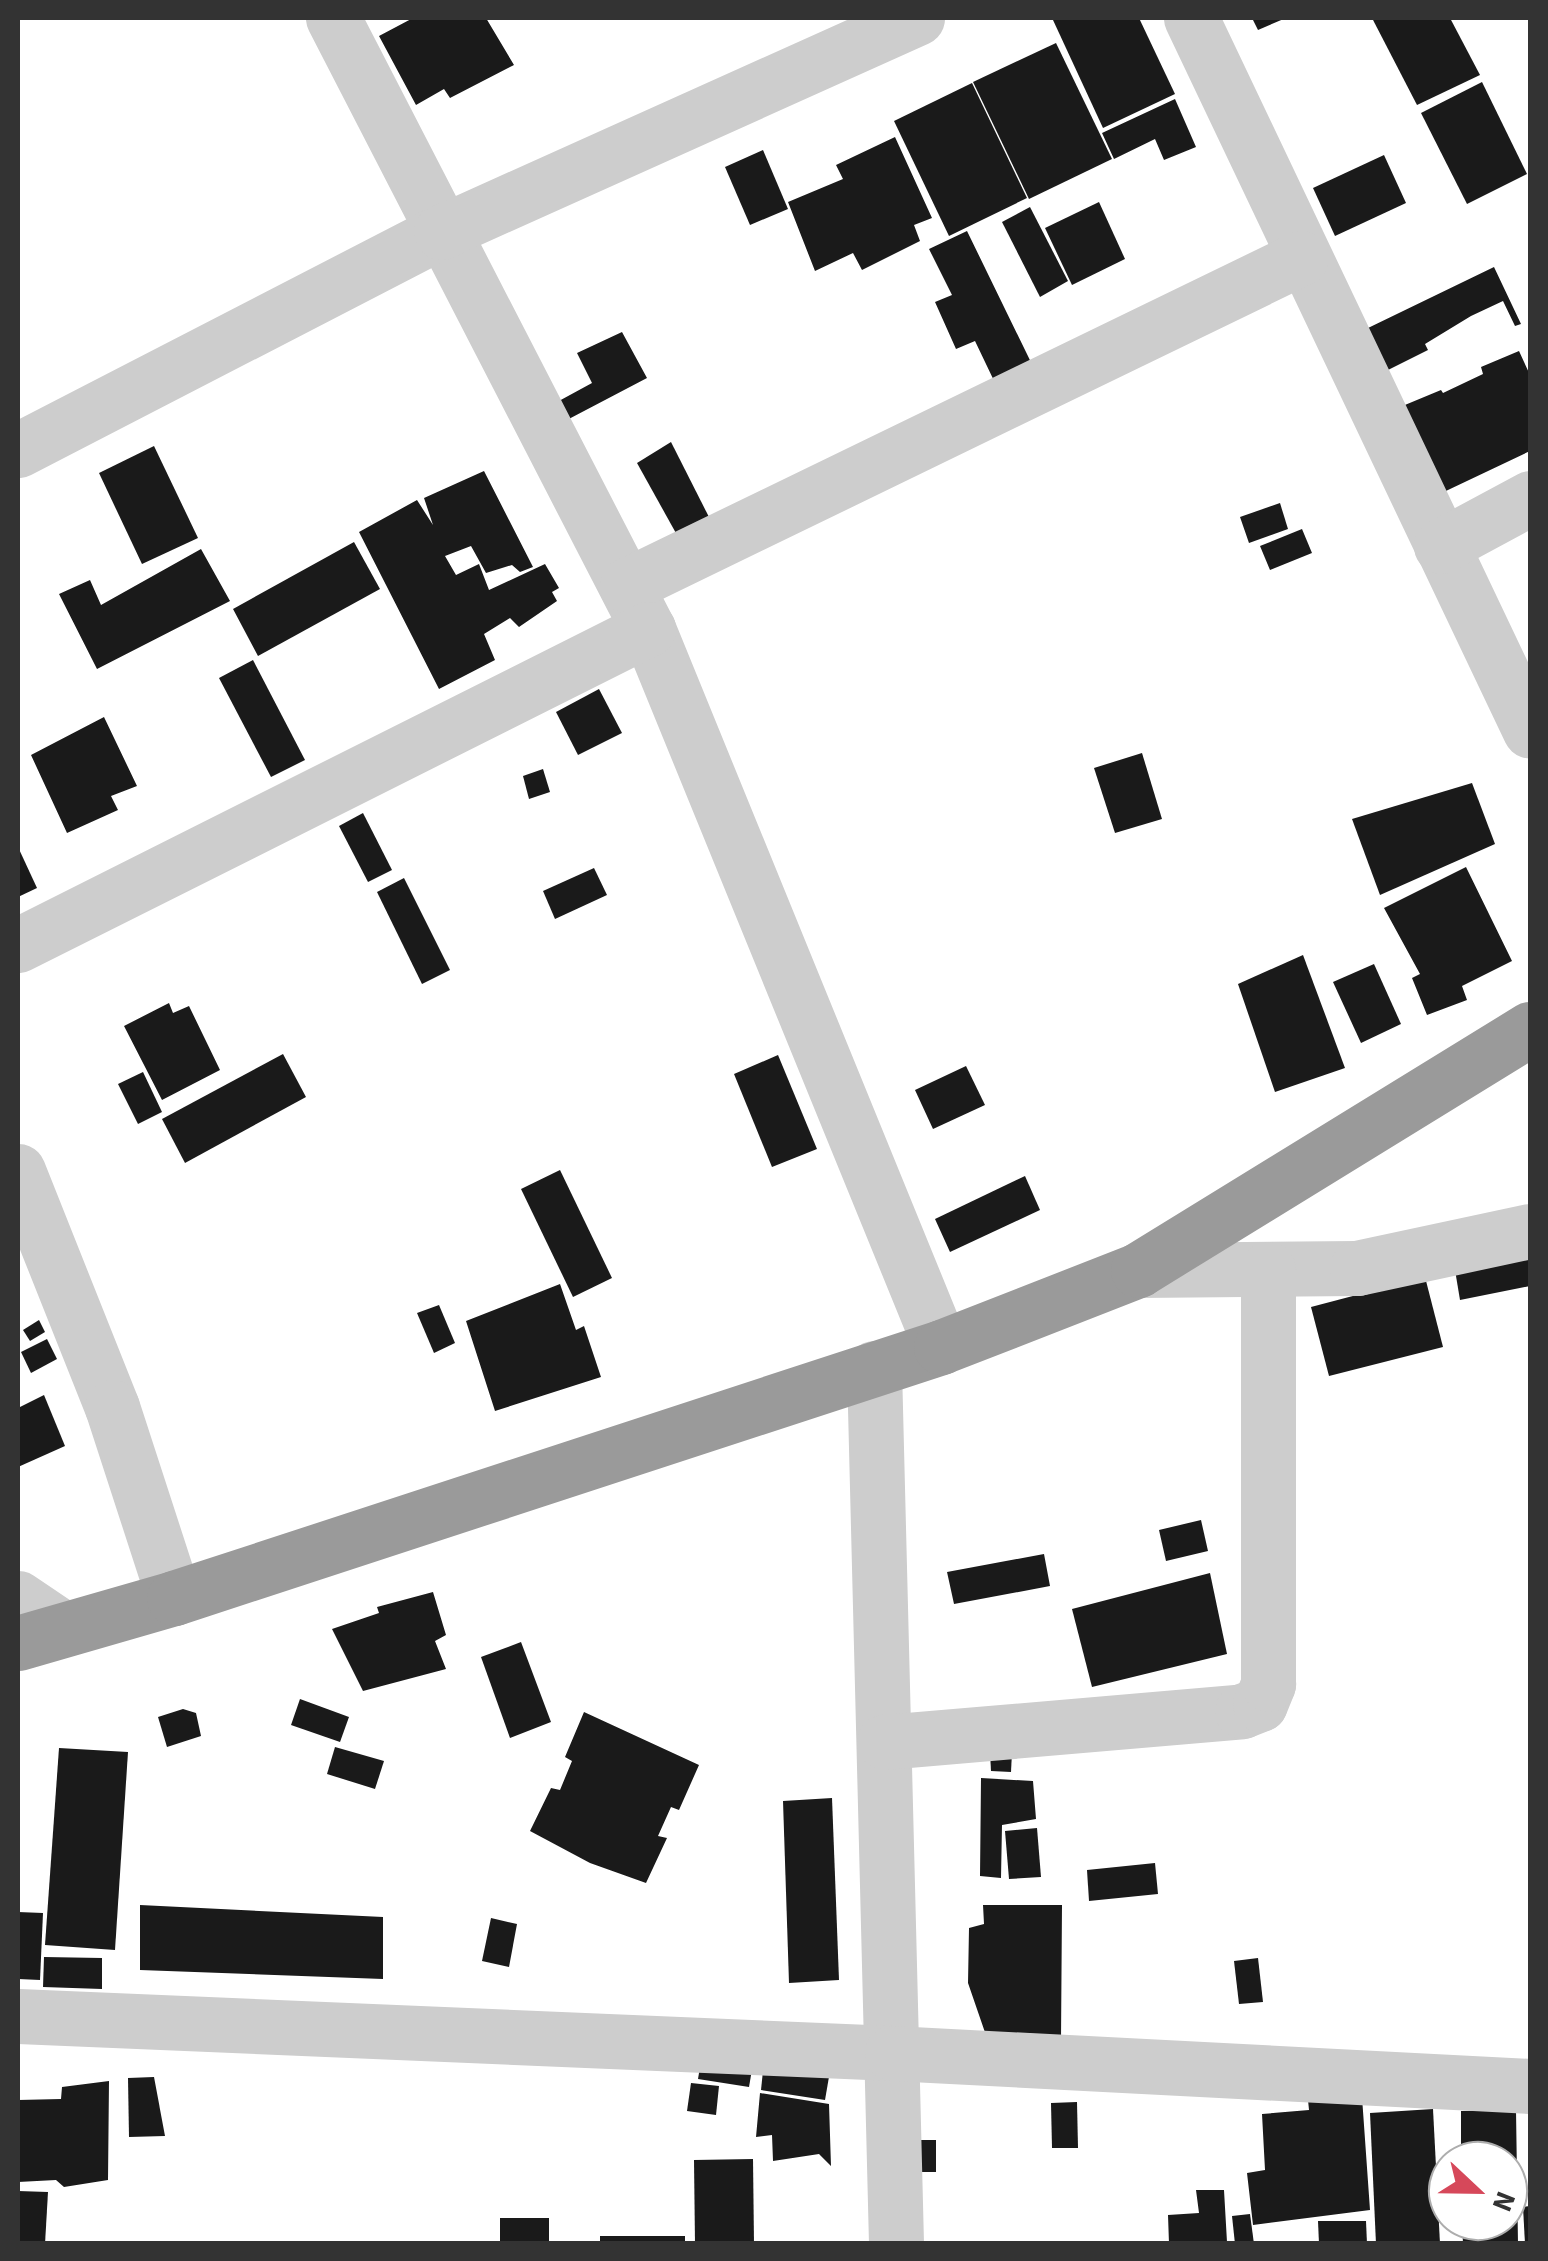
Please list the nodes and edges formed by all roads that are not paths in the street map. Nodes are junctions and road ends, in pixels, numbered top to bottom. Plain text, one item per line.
1 (333, 18) edge
2 (917, 18) edge
3 (1191, 18) edge
4 (440, 232) junction
5 (1302, 258) junction
6 (18, 450) edge
7 (1530, 498) edge
8 (1441, 546) junction
9 (638, 607) junction
10 (1530, 732) edge
11 (18, 945) edge
12 (1530, 1030) edge
13 (18, 1171) edge
14 (1530, 1231) edge
15 (1268, 1269) junction
16 (1138, 1270) junction
17 (941, 1347) junction
18 (874, 1368) junction
19 (18, 1598) edge
20 (174, 1598) junction
21 (41, 1636) edge
22 (884, 1742) junction
23 (18, 2016) edge
24 (892, 2052) junction
25 (1530, 2086) edge
26 (896, 2244) edge

1 - 4 street
2 - 4 street
3 - 5 street
4 - 6 street
4 - 9 street
5 - 8 street
5 - 9 street
7 - 8 street
8 - 10 street
9 - 11 street
9 - 17 street
12 - 16 highway
13 - 20 street
14 - 15 street
15 - 16 street
15 - 22 street
16 - 17 highway
17 - 18 highway
18 - 20 highway
18 - 22 street
19 - 21 street
20 - 21 highway
22 - 24 street
23 - 24 street
24 - 25 street
24 - 26 street

